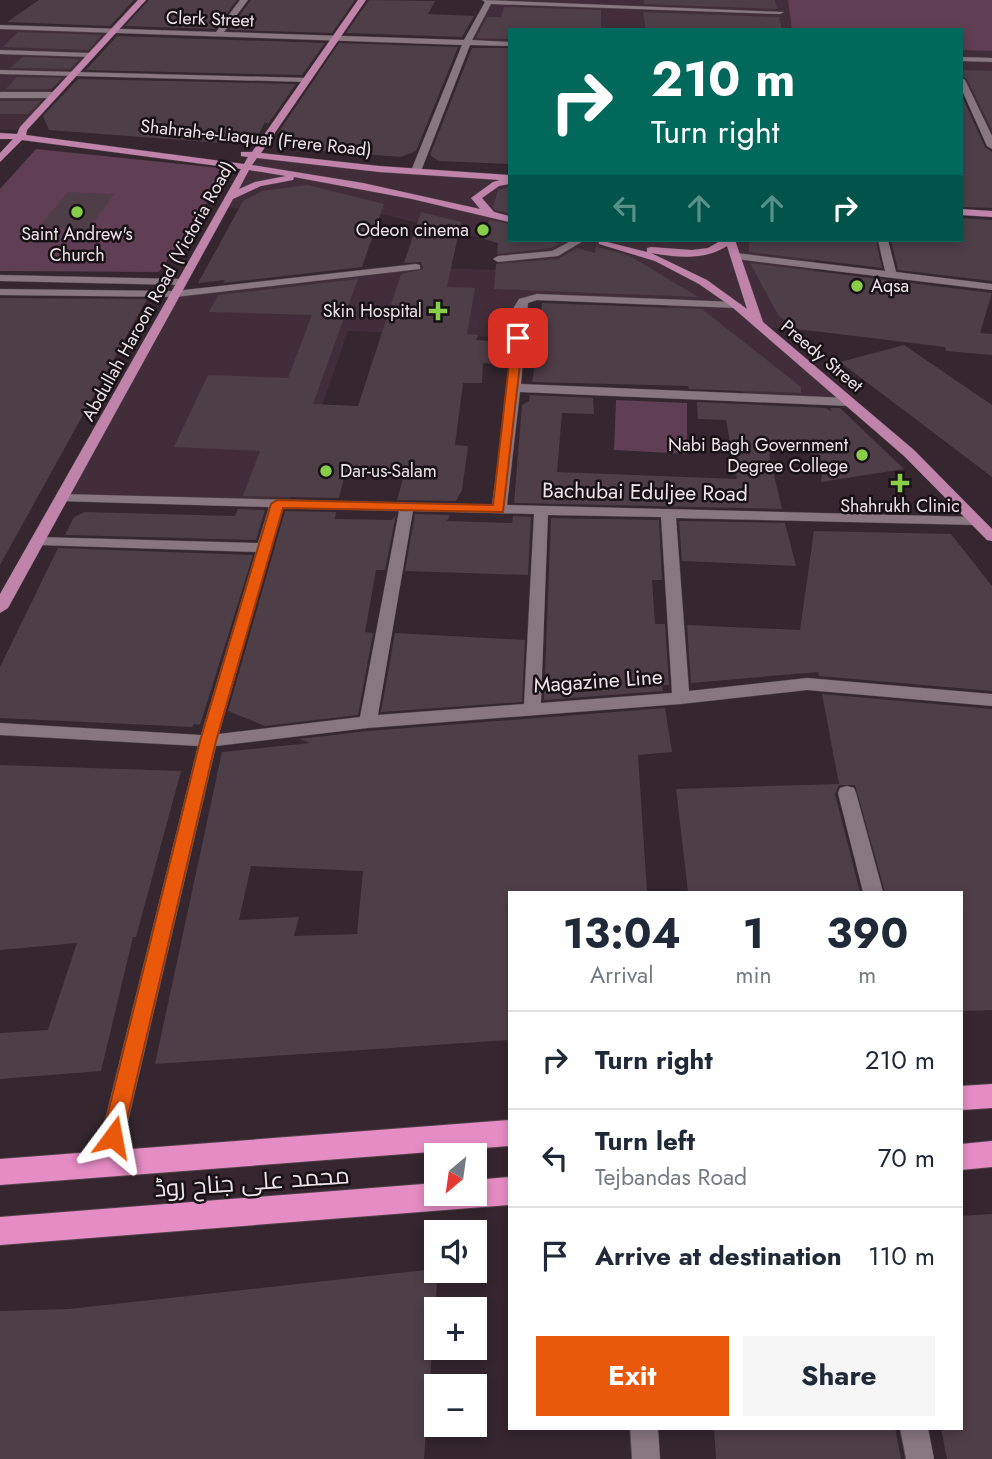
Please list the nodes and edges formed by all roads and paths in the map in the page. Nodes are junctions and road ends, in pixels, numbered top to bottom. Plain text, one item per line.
1 (142, 0) edge
2 (362, 0) edge
3 (244, 1) edge
4 (488, 1) edge
5 (780, 12) dead end
6 (2, 28) edge
7 (52, 29) junction
8 (114, 31) junction
9 (218, 35) junction
10 (43, 37) dead end
11 (336, 39) junction
12 (467, 42) junction
13 (508, 44) edge
14 (33, 45) dead end
15 (1, 53) edge
16 (23, 53) junction
17 (49, 54) junction
18 (91, 55) junction
19 (963, 59) edge
20 (992, 60) edge
21 (0, 73) edge
22 (28, 73) junction
23 (73, 75) junction
24 (307, 80) junction
25 (963, 84) edge
26 (0, 95) edge
27 (55, 95) junction
28 (0, 129) edge
29 (22, 133) junction
30 (0, 136) edge
31 (992, 146) edge
32 (0, 159) edge
33 (251, 161) junction
34 (416, 171) junction
35 (315, 177) junction
36 (508, 179) edge
37 (508, 179) edge
38 (230, 197) junction
39 (963, 205) edge
40 (992, 206) edge
41 (963, 212) edge
42 (490, 214) junction
43 (992, 214) edge
44 (508, 219) edge
45 (576, 242) edge
46 (600, 242) edge
47 (604, 242) edge
48 (727, 242) edge
49 (730, 242) edge
50 (883, 242) edge
51 (736, 256) junction
52 (498, 259) dead end
53 (416, 267) dead end
54 (891, 275) junction
55 (0, 278) edge
56 (181, 282) junction
57 (992, 287) edge
58 (0, 292) edge
59 (175, 295) junction
60 (736, 305) junction
61 (760, 327) junction
62 (514, 388) junction
63 (849, 402) junction
64 (62, 498) junction
65 (277, 504) junction
66 (407, 507) junction
67 (499, 509) junction
68 (541, 510) junction
69 (668, 513) junction
70 (976, 521) junction
71 (992, 537) edge
72 (38, 541) junction
73 (265, 548) junction
74 (0, 607) edge
75 (681, 698) junction
76 (992, 700) edge
77 (532, 709) junction
78 (368, 722) junction
79 (0, 729) edge
80 (208, 741) junction
81 (847, 793) dead end
82 (873, 891) edge
83 (992, 1096) edge
84 (963, 1098) edge
85 (508, 1133) edge
86 (992, 1154) edge
87 (963, 1157) edge
88 (106, 1164) junction
89 (0, 1172) edge
90 (508, 1191) edge
91 (0, 1231) edge
92 (644, 1430) edge
93 (915, 1430) edge
94 (646, 1459) edge
95 (920, 1459) edge

1 - 8 main road
2 - 11 main road, Abdullah Haroon Road (Victoria Road)
3 - 9 street
4 - 5 street
4 - 12 street
6 - 7 street, Clerk Street
7 - 8 street, Clerk Street
7 - 10 street
8 - 9 street, Clerk Street
8 - 18 main road
9 - 11 street, Clerk Street
11 - 12 street, Clerk Street
11 - 24 main road, Abdullah Haroon Road (Victoria Road)
12 - 13 street, Clerk Street
12 - 34 street
14 - 16 street
15 - 16 street
16 - 17 street
16 - 21 street
17 - 18 street
17 - 22 street
18 - 23 main road
19 - 20 street
21 - 22 street
22 - 23 street
23 - 24 street
23 - 27 main road
24 - 33 main road, Abdullah Haroon Road (Victoria Road)
25 - 31 street
26 - 27 street
27 - 29 main road
28 - 29 main road, Shahrah-e-Liaquat (Frere Road)
29 - 30 main road, Shahrah-e-Liaquat (Frere Road)
29 - 32 main road
29 - 33 main road, Shahrah-e-Liaquat (Frere Road)
33 - 34 main road, Shahrah-e-Liaquat (Frere Road)
33 - 35 main road, Shahrah-e-Liaquat (Frere Road)
33 - 38 main road, Abdullah Haroon Road (Victoria Road)
34 - 36 main road, Shahrah-e-Liaquat (Frere Road)
35 - 38 main road
35 - 42 main road, Shahrah-e-Liaquat (Frere Road)
37 - 42 main road
38 - 56 main road, Abdullah Haroon Road (Victoria Road)
39 - 40 main road
41 - 43 main road
42 - 44 main road, Shahrah-e-Liaquat (Frere Road)
45 - 52 street
46 - 60 main road, Preedy Street
47 - 48 main road
49 - 51 main road
50 - 54 street
51 - 54 street
51 - 61 main road
53 - 59 street
54 - 57 street
55 - 56 street
56 - 59 main road, Abdullah Haroon Road (Victoria Road)
58 - 59 street
59 - 64 main road, Abdullah Haroon Road (Victoria Road)
60 - 61 main road, Preedy Street
60 - 62 street
61 - 63 main road, Preedy Street
62 - 63 street
62 - 67 street
63 - 70 main road, Preedy Street
64 - 65 street, Bachubai Eduljee Road
64 - 72 main road, Abdullah Haroon Road (Victoria Road)
65 - 66 street, Bachubai Eduljee Road
65 - 73 street
66 - 67 street, Bachubai Eduljee Road
66 - 78 street
67 - 68 street, Bachubai Eduljee Road
68 - 69 street, Bachubai Eduljee Road
68 - 77 street
69 - 70 street, Bachubai Eduljee Road
69 - 75 street
70 - 71 main road, Preedy Street
72 - 73 street
72 - 74 main road, Abdullah Haroon Road (Victoria Road)
73 - 80 street
75 - 76 street, Magazine Line
75 - 77 street, Magazine Line
77 - 78 street, Magazine Line
78 - 80 street, Magazine Line
79 - 80 street, Magazine Line
80 - 88 street
81 - 82 street
83 - 84 highway
85 - 88 highway, محمد علی جناح روڈ
86 - 87 highway
88 - 89 highway, محمد علی جناح روڈ
90 - 91 highway, محمد علی جناح روڈ
92 - 94 street
93 - 95 street

